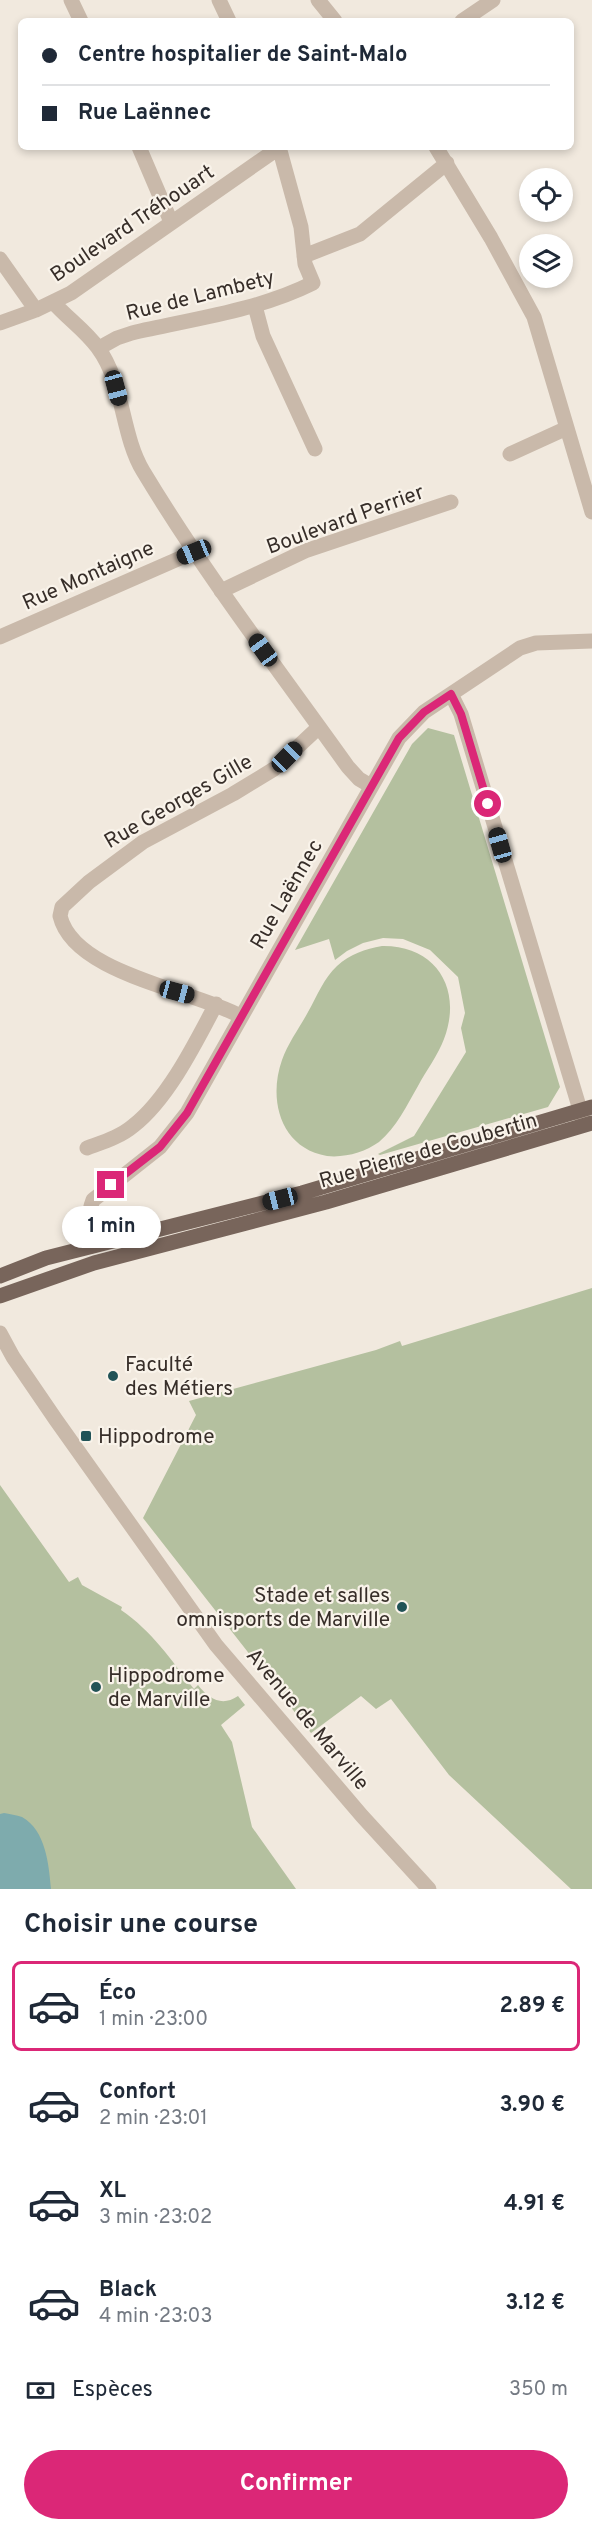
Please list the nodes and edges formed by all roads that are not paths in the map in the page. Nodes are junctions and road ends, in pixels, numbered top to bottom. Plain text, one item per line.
1 (71, 0) edge
2 (219, 0) edge
3 (318, 0) edge
4 (493, 0) edge
5 (484, 15) edge
6 (80, 18) edge
7 (228, 18) edge
8 (333, 18) edge
9 (140, 150) edge
10 (276, 150) edge
11 (281, 150) edge
12 (438, 150) edge
13 (450, 169) junction
14 (171, 222) junction
15 (304, 256) junction
16 (0, 259) edge
17 (53, 302) junction
18 (255, 306) junction
19 (36, 310) junction
20 (0, 323) edge
21 (94, 344) junction
22 (567, 428) junction
23 (315, 449) dead end
24 (510, 454) dead end
25 (452, 502) dead end
26 (592, 512) edge
27 (194, 552) junction
28 (221, 591) junction
29 (0, 637) edge
30 (592, 640) edge
31 (451, 694) junction
32 (320, 727) junction
33 (371, 786) junction
34 (216, 1004) junction
35 (240, 1016) junction
36 (586, 1108) edge
37 (589, 1124) edge
38 (87, 1148) dead end
39 (92, 1246) junction
40 (0, 1276) edge
41 (0, 1296) edge
42 (0, 1333) edge
43 (429, 1889) edge

1 - 6 street
2 - 7 street
3 - 8 street
4 - 5 street
9 - 14 street
10 - 14 street, Boulevard Tréhouart
11 - 15 street
12 - 13 street
13 - 15 street
13 - 22 street
14 - 17 street, Boulevard Tréhouart
15 - 18 street, Rue de Lambety
16 - 19 street
17 - 19 street, Boulevard Tréhouart
17 - 21 street
18 - 21 street, Rue de Lambety
18 - 23 street
19 - 20 street, Boulevard Tréhouart
21 - 27 street
22 - 24 street
22 - 26 street
25 - 28 street, Boulevard Perrier
27 - 28 street
27 - 29 street, Rue Montaigne
28 - 32 street
30 - 31 street, Rue Laënnec
31 - 33 street, Rue Laënnec
31 - 36 street
32 - 33 street
32 - 34 street, Rue Georges Gille
33 - 35 street, Rue Laënnec
34 - 35 street, Rue Georges Gille
34 - 38 street
35 - 39 street, Rue Laënnec
36 - 37 street
36 - 39 main road, Rue Pierre de Coubertin
37 - 41 main road, Rue Pierre de Coubertin
39 - 40 main road, Rue Pierre de Coubertin
42 - 43 street, Avenue de Marville

